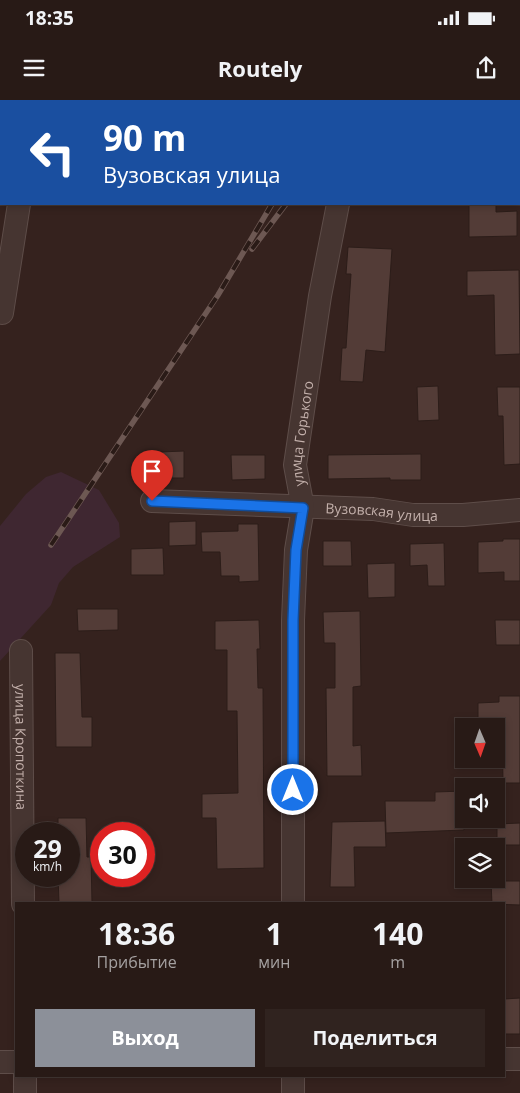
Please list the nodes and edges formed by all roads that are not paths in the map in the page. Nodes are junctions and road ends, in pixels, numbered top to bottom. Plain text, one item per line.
1 (19, 205) edge
2 (338, 205) edge
3 (2, 313) dead end
4 (152, 501) dead end
5 (303, 508) junction
6 (520, 510) edge
7 (21, 651) dead end
8 (23, 902) edge
9 (293, 902) edge
10 (505, 1059) edge
11 (520, 1059) edge
12 (0, 1062) edge
13 (15, 1062) edge
14 (25, 1077) edge
15 (293, 1077) edge
16 (25, 1093) edge
17 (293, 1093) edge

1 - 3 street
2 - 5 street, улица Горького
4 - 5 street, Вузовская улица
5 - 6 street, Вузовская улица
5 - 9 street, улица Горького
7 - 8 street, улица Кропоткина
10 - 11 street
12 - 13 street
14 - 16 street
15 - 17 street

